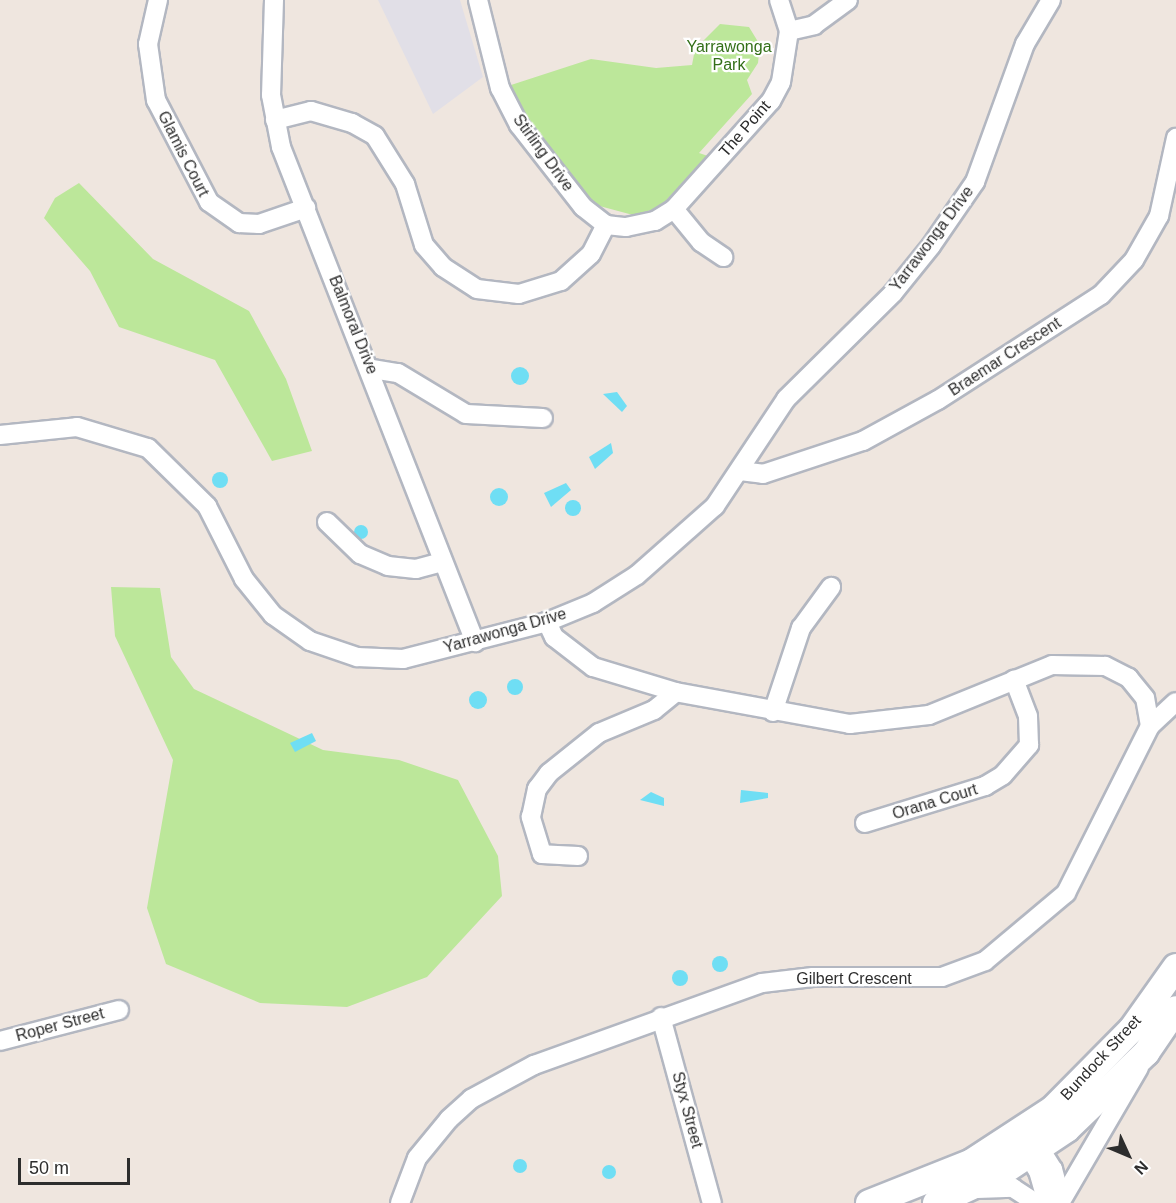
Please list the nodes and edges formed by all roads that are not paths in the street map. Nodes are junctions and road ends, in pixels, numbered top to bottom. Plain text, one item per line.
1 (158, 0) edge
2 (274, 0) edge
3 (478, 0) edge
4 (779, 0) edge
5 (848, 0) edge
6 (1051, 0) edge
7 (789, 31) junction
8 (275, 120) junction
9 (1176, 138) edge
10 (306, 208) junction
11 (674, 209) junction
12 (606, 225) junction
13 (723, 257) dead end
14 (372, 369) junction
15 (543, 418) dead end
16 (0, 435) edge
17 (740, 471) junction
18 (327, 522) dead end
19 (442, 562) junction
20 (831, 587) dead end
21 (547, 622) junction
22 (475, 642) junction
23 (1014, 681) junction
24 (676, 692) junction
25 (1176, 702) edge
26 (773, 712) junction
27 (1150, 726) junction
28 (865, 823) dead end
29 (578, 856) dead end
30 (1176, 968) edge
31 (1176, 1009) edge
32 (119, 1010) dead end
33 (661, 1017) junction
34 (0, 1041) edge
35 (1146, 1053) junction
36 (1027, 1142) junction
37 (968, 1191) junction
38 (1056, 1201) edge
39 (400, 1203) edge
40 (712, 1203) edge
41 (869, 1203) edge
42 (936, 1203) edge
43 (1036, 1203) edge

1 - 10 street, Glamis Court
2 - 8 street, Balmoral Drive
3 - 12 street, Stirling Drive
4 - 7 street
5 - 7 street
6 - 17 street, Yarrawonga Drive
7 - 11 street, The Point
8 - 10 street, Balmoral Drive
8 - 12 street
9 - 17 street, Braemar Crescent
10 - 14 street, Balmoral Drive
11 - 12 street, The Point
11 - 13 street
14 - 15 street
14 - 19 street, Balmoral Drive
16 - 22 street, Yarrawonga Drive
17 - 21 street, Yarrawonga Drive
18 - 19 street
19 - 22 street, Balmoral Drive
20 - 26 street
21 - 22 street, Yarrawonga Drive
21 - 24 street
23 - 26 street
23 - 27 street
23 - 28 street, Orana Court
24 - 26 street
24 - 29 street
25 - 27 street, Gilbert Crescent
27 - 33 street, Gilbert Crescent
30 - 36 main road, Bundock Street
31 - 35 main road, Bundock Street
32 - 34 street, Roper Street
33 - 39 street, Gilbert Crescent
33 - 40 street, Styx Street
35 - 36 main road, Bundock Street
35 - 38 street
36 - 37 main road
36 - 38 street
36 - 41 main road
37 - 42 main road
37 - 43 street

